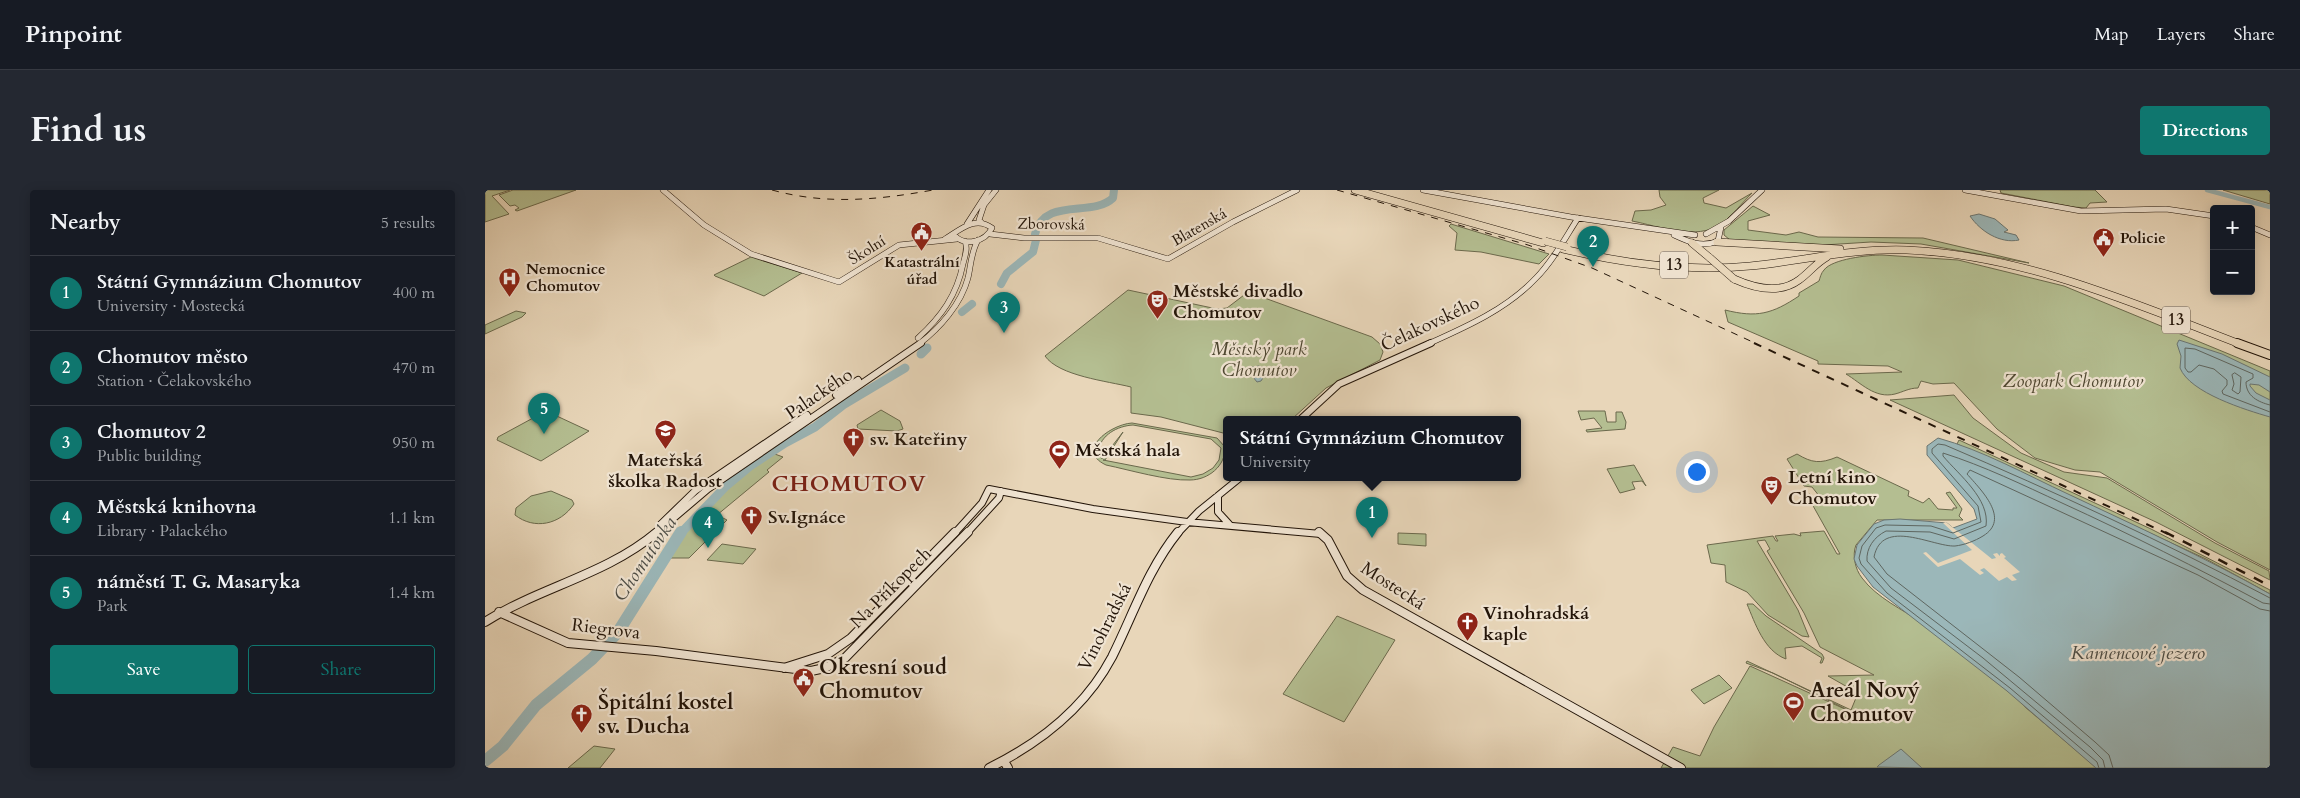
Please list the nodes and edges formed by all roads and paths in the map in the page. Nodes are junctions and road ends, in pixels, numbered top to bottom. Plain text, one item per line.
1 (663, 190) edge
2 (989, 190) edge
3 (996, 190) edge
4 (1297, 190) edge
5 (1355, 190) edge
6 (1364, 190) edge
7 (1423, 190) edge
8 (1762, 190) edge
9 (1965, 190) edge
10 (2210, 215) edge
11 (1578, 218) junction
12 (982, 223) junction
13 (967, 224) junction
14 (1721, 227) junction
15 (1658, 229) junction
16 (2255, 229) edge
17 (990, 234) junction
18 (1706, 234) junction
19 (1695, 235) junction
20 (2270, 235) edge
21 (958, 238) junction
22 (979, 240) junction
23 (1717, 240) junction
24 (1544, 242) junction
25 (1689, 242) junction
26 (1770, 245) junction
27 (1564, 246) junction
28 (1703, 249) junction
29 (1841, 249) junction
30 (1834, 254) junction
31 (1168, 259) joint
32 (1784, 259) junction
33 (1805, 274) junction
34 (2270, 353) edge
35 (1304, 416) edge
36 (1236, 481) edge
37 (989, 488) joint
38 (1001, 491) junction
39 (1218, 496) junction
40 (1187, 522) junction
41 (1230, 525) junction
42 (639, 547) junction
43 (499, 612) junction
44 (485, 622) edge
45 (684, 655) joint
46 (784, 668) junction
47 (1006, 765) edge
48 (989, 768) edge
49 (1681, 768) edge

1 - 21 street, Školní
2 - 13 street
3 - 12 street
4 - 31 street, Blatenská
5 - 24 highway, 13
6 - 24 highway, 13
7 - 11 street
8 - 14 street
9 - 10 street
11 - 15 street
11 - 27 street, Čelakovského
12 - 13 street
12 - 17 street
13 - 21 street
14 - 18 street
14 - 23 street
15 - 19 street
15 - 25 street
16 - 20 street
17 - 22 street
17 - 31 street, Zborovská
18 - 19 street
18 - 23 street
19 - 25 street
21 - 22 street, Školní
21 - 42 street, Palackého
22 - 42 street, Palackého
23 - 26 highway
23 - 28 street
24 - 27 highway, 13, bridge
25 - 28 highway
26 - 29 highway
26 - 32 highway
27 - 32 highway, 13
27 - 35 street, Čelakovského
28 - 33 highway, bridge
29 - 32 highway, 13
29 - 34 highway, 13
30 - 32 highway, 13
30 - 33 highway
30 - 34 highway, 13
32 - 33 highway
36 - 39 street
37 - 38 street, Mostecká
37 - 46 street, Na Příkopech
38 - 40 street, Mostecká
38 - 46 street, Na Příkopech
39 - 40 street
39 - 41 street
40 - 41 street, Mostecká
40 - 47 street, Vinohradská
41 - 49 street, Mostecká
42 - 43 street, Palackého
43 - 44 street, Palackého
43 - 45 street, Riegrova
45 - 46 street, Na Příkopech
47 - 48 street, Vinohradská

